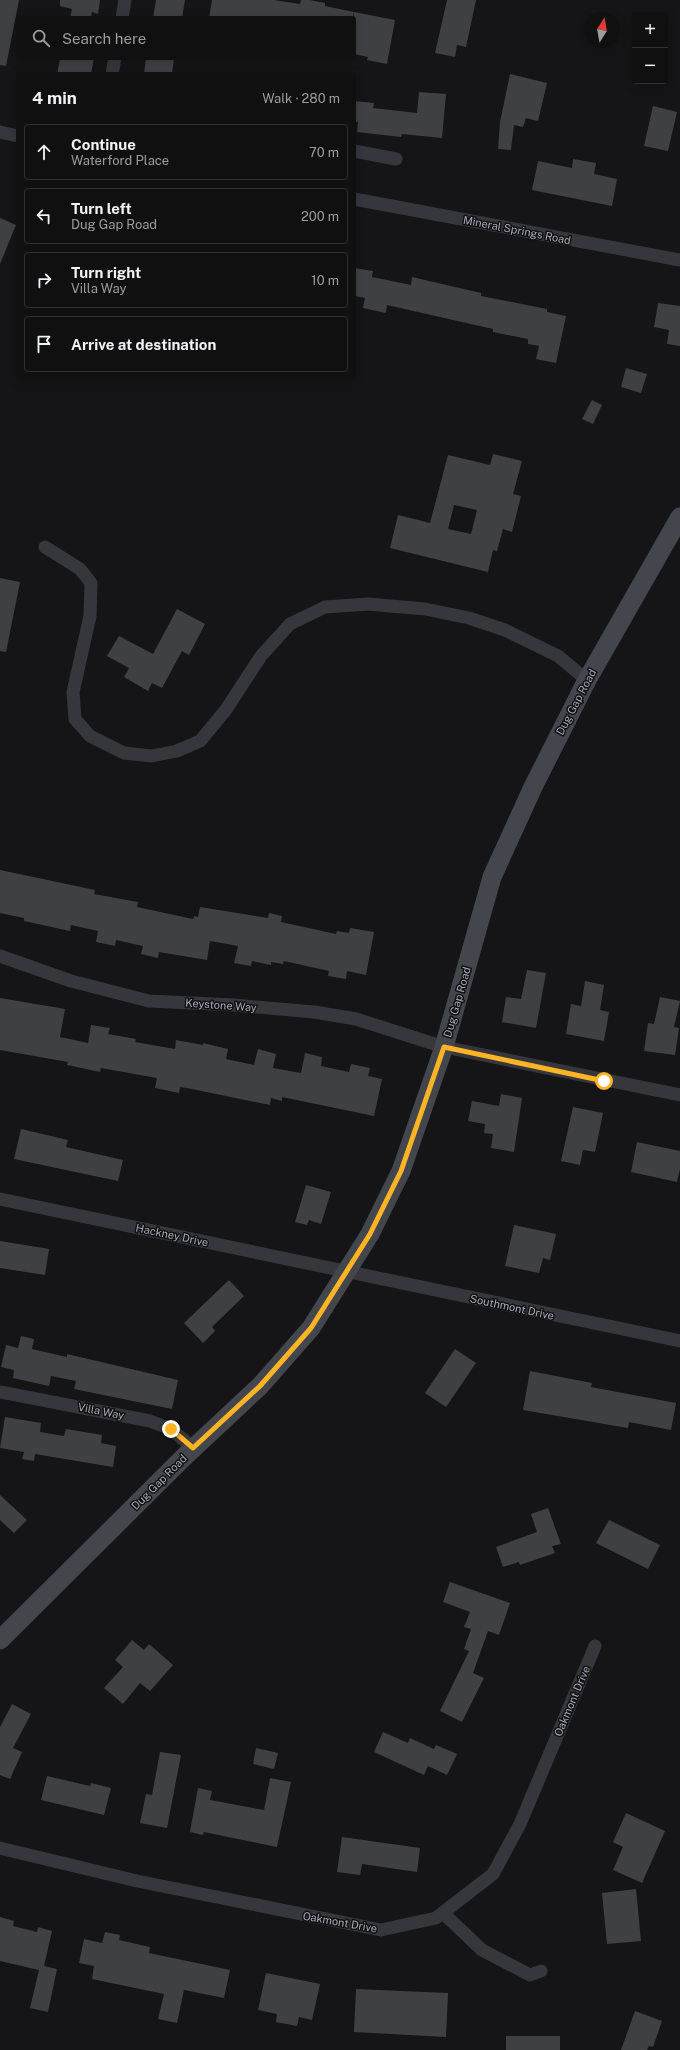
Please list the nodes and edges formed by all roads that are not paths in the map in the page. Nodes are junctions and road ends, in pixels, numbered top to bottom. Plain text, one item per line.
1 (125, 0) edge
2 (122, 16) edge
3 (115, 60) edge
4 (112, 72) edge
5 (0, 132) edge
6 (16, 136) edge
7 (356, 151) edge
8 (396, 159) dead end
9 (356, 199) edge
10 (680, 260) edge
11 (680, 517) edge
12 (45, 547) dead end
13 (587, 680) junction
14 (0, 956) edge
15 (444, 1047) junction
16 (680, 1096) edge
17 (0, 1199) edge
18 (345, 1272) junction
19 (680, 1341) edge
20 (0, 1392) edge
21 (193, 1448) junction
22 (0, 1640) edge
23 (595, 1646) dead end
24 (0, 1848) edge
25 (443, 1913) junction
26 (541, 1972) dead end

1 - 2 street
3 - 4 street
5 - 6 street
7 - 8 street
9 - 10 street, Mineral Springs Road
11 - 13 street, Dug Gap Road
12 - 13 street
13 - 15 street, Dug Gap Road
14 - 15 street, Keystone Way
15 - 16 street, Keystone Way
15 - 18 street, Dug Gap Road
17 - 18 street, Hackney Drive
18 - 19 street, Southmont Drive
18 - 21 street, Dug Gap Road
20 - 21 street, Villa Way
21 - 22 street, Dug Gap Road
23 - 25 street, Oakmont Drive
24 - 25 street, Oakmont Drive
25 - 26 street

